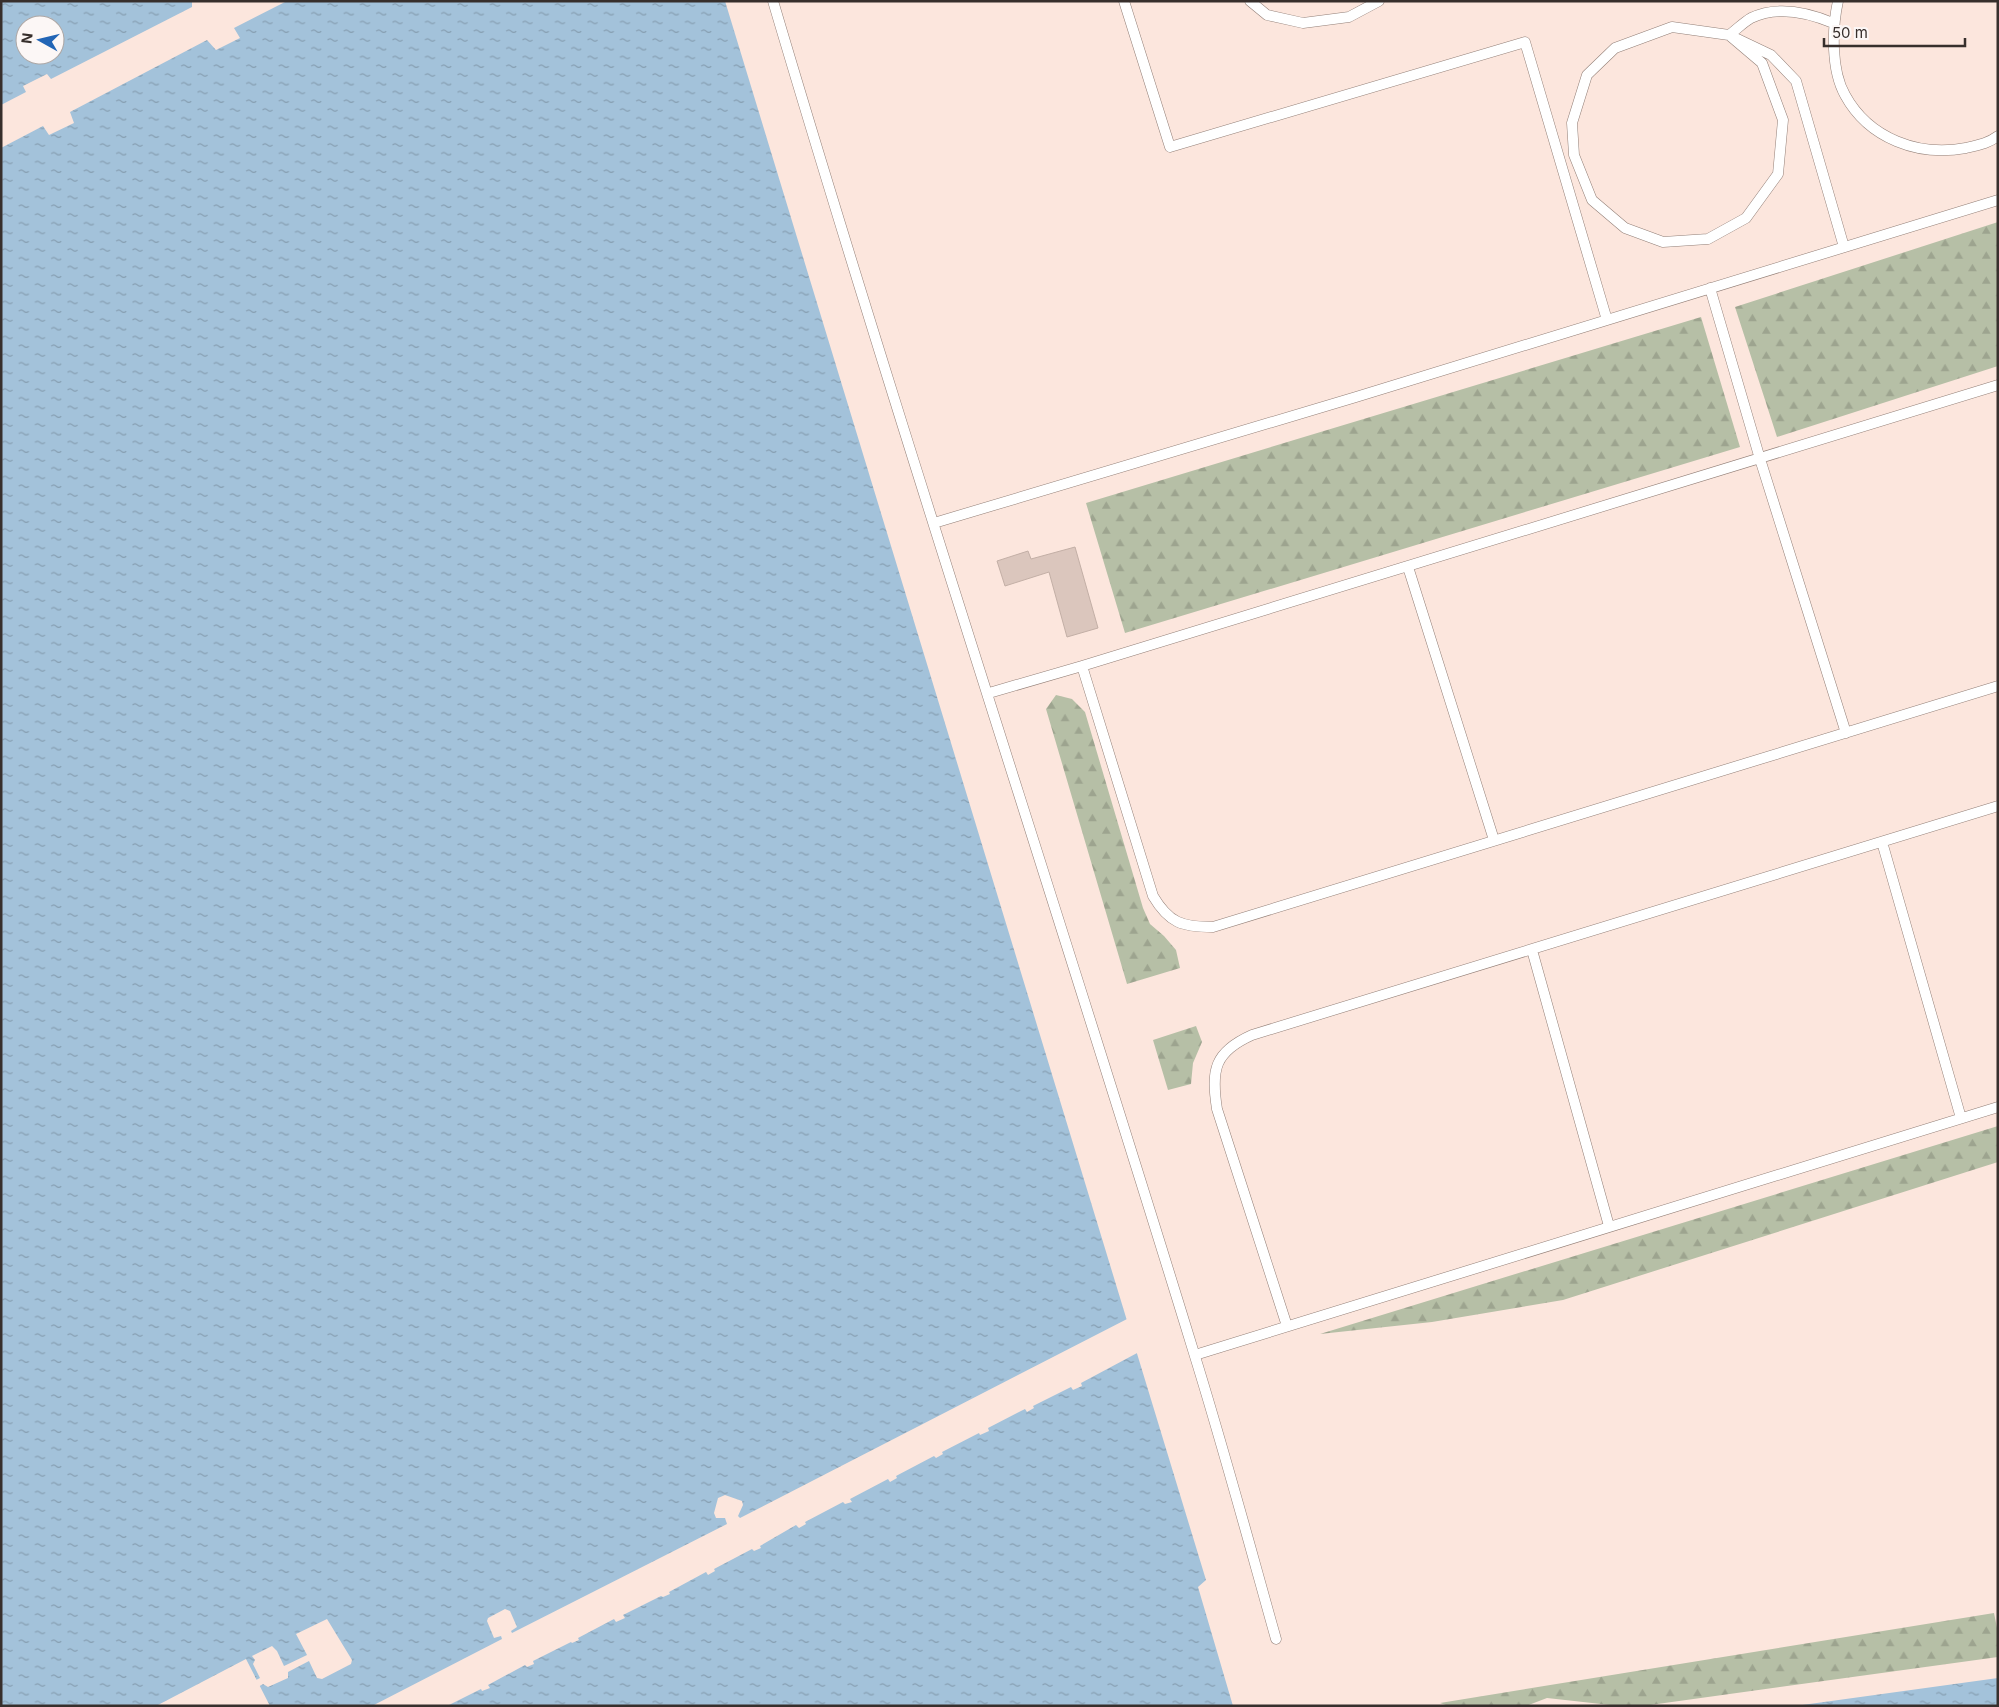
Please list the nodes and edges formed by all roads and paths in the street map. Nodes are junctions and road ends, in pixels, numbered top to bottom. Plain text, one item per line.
1 (773, 1) edge
2 (1124, 1) edge
3 (1250, 1) edge
4 (1379, 1) edge
5 (1838, 1) edge
6 (1833, 23) junction
7 (1730, 35) junction
8 (1998, 136) edge
9 (1998, 200) edge
10 (1844, 247) junction
11 (1710, 288) junction
12 (1607, 320) junction
13 (1998, 385) edge
14 (1760, 459) junction
15 (934, 523) junction
16 (1408, 567) junction
17 (1082, 666) junction
18 (1998, 686) edge
19 (989, 693) junction
20 (1846, 733) junction
21 (1998, 806) edge
22 (1494, 840) junction
23 (1882, 842) junction
24 (1532, 950) junction
25 (1998, 1107) edge
26 (1961, 1118) junction
27 (1609, 1226) junction
28 (1287, 1326) junction
29 (1195, 1354) junction
30 (1276, 1639) dead end

1 - 15 lane
2 - 12 lane
3 - 4 lane
5 - 6 lane
6 - 7 lane
6 - 8 lane
7 - 7 lane
7 - 10 lane
9 - 10 lane
10 - 11 lane
11 - 12 lane
11 - 14 lane
12 - 15 lane
13 - 14 lane
14 - 16 lane
14 - 20 lane
15 - 19 lane
16 - 17 lane
16 - 22 lane
17 - 19 lane
17 - 22 lane
18 - 20 lane
19 - 29 lane
20 - 22 lane
21 - 23 lane
23 - 24 lane
23 - 26 lane
24 - 27 lane
24 - 28 lane
25 - 26 lane
26 - 27 lane
27 - 28 lane
28 - 29 lane
29 - 30 lane

